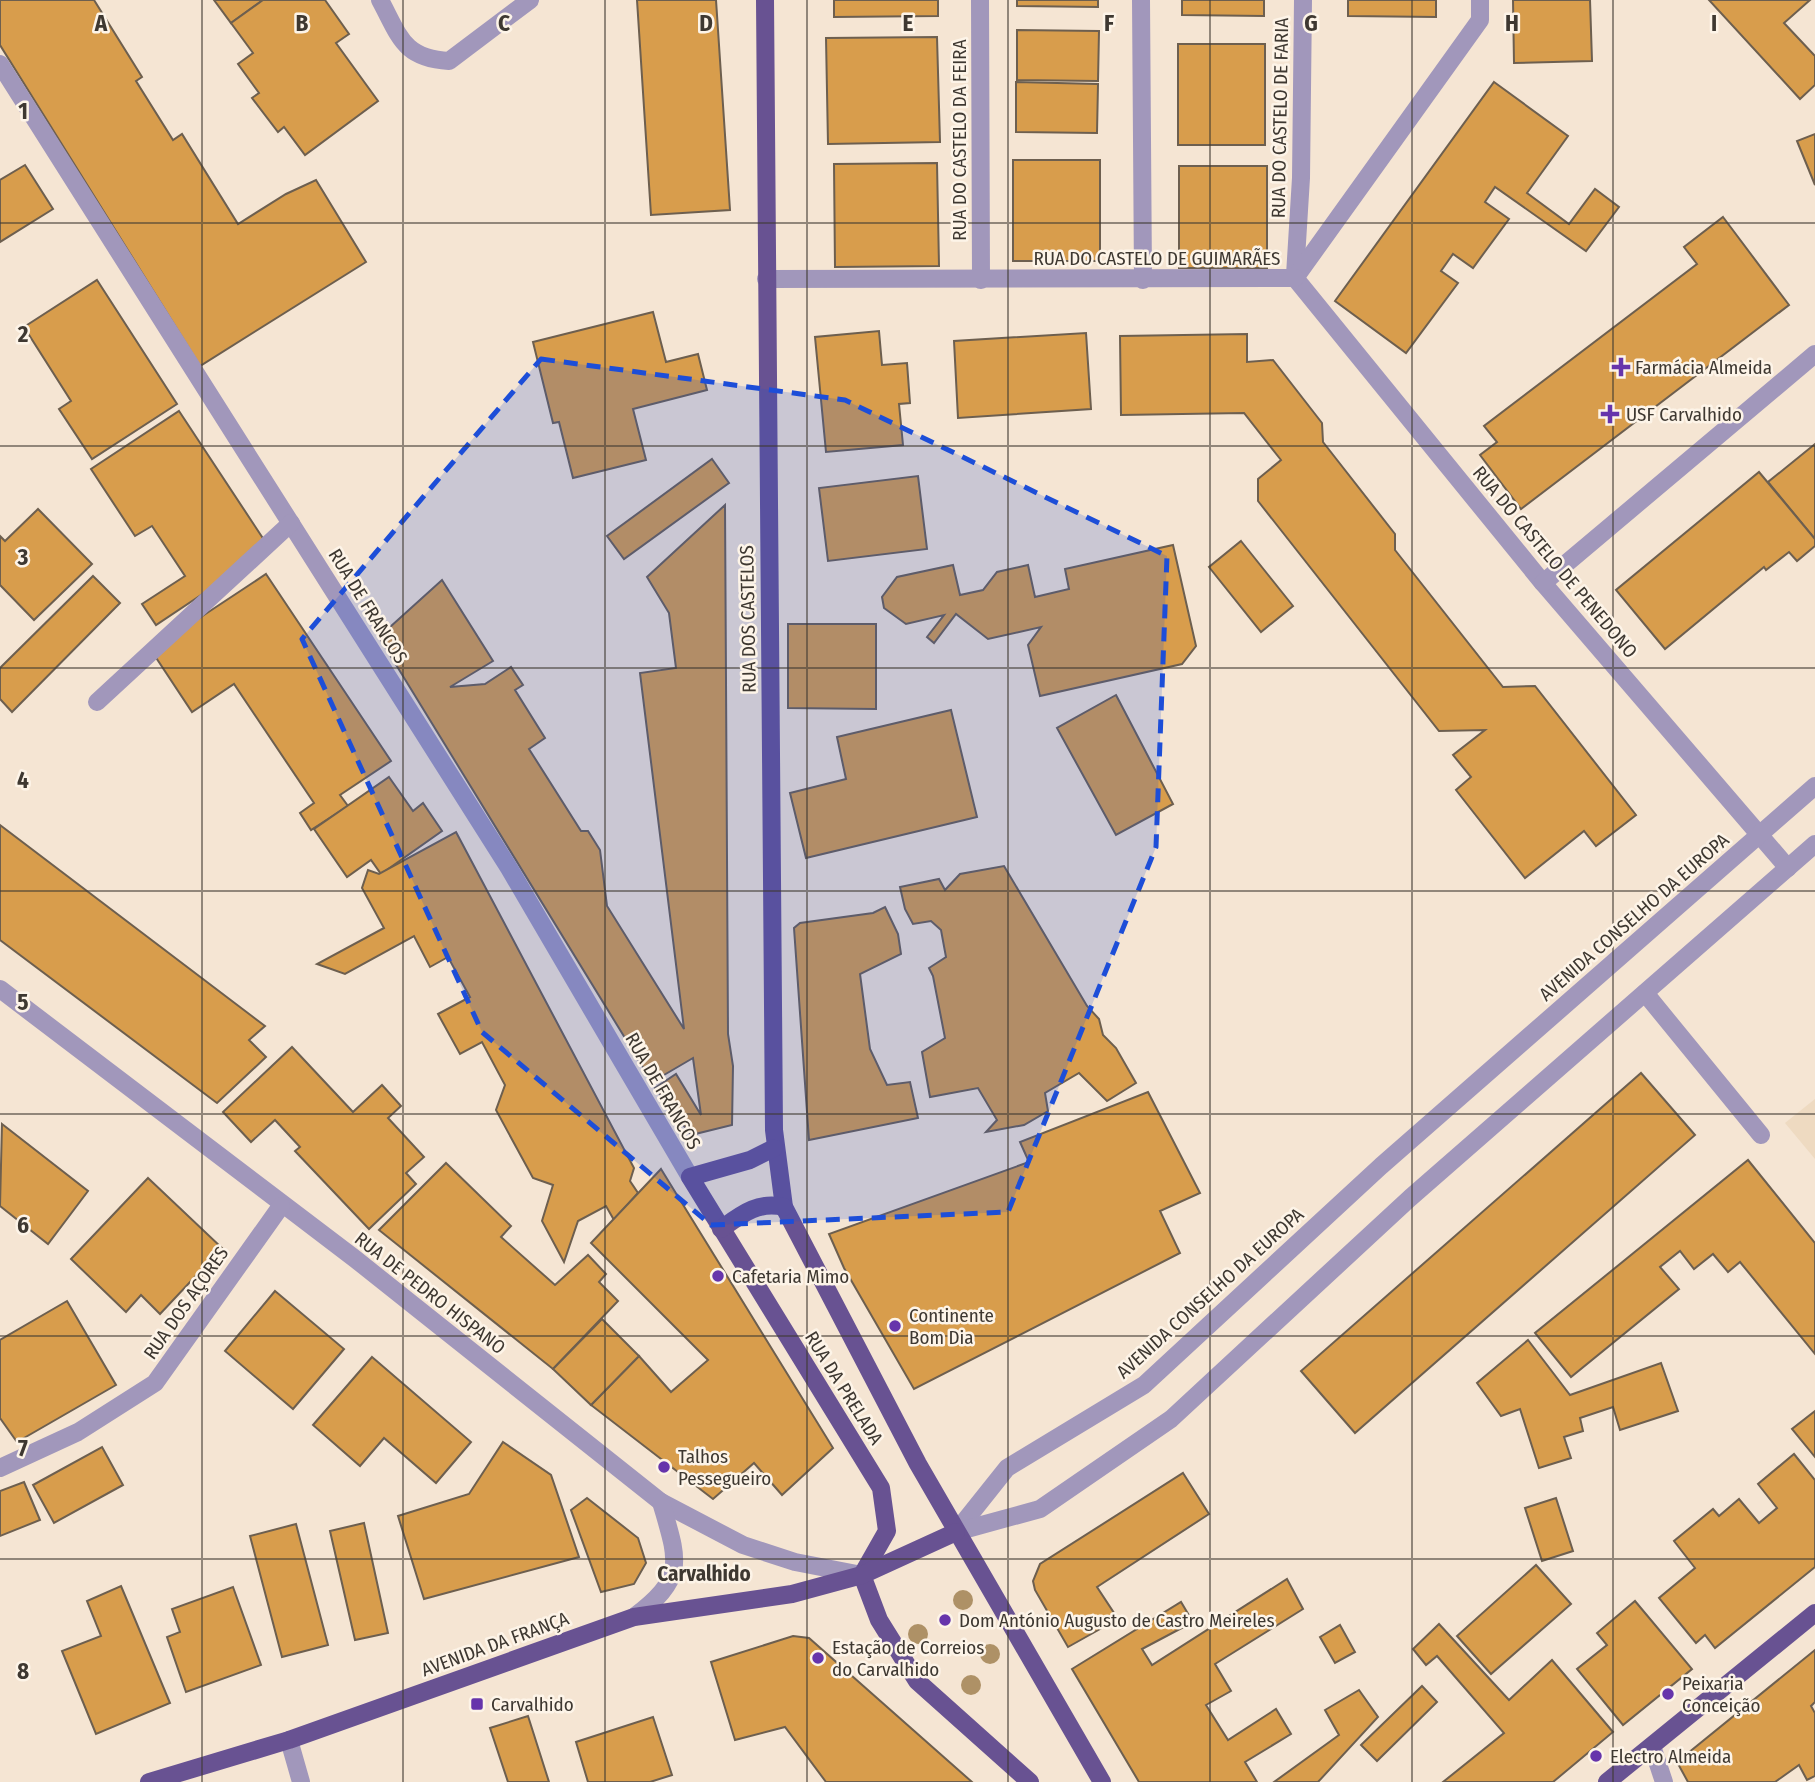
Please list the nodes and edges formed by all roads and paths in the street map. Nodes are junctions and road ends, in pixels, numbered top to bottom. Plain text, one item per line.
1 (380, 0) edge
2 (530, 0) edge
3 (765, 0) edge
4 (980, 0) edge
5 (1141, 0) edge
6 (1303, 0) edge
7 (1480, 0) edge
8 (0, 64) edge
9 (1295, 278) junction
10 (766, 279) junction
11 (981, 279) junction
12 (1143, 280) junction
13 (1815, 354) edge
14 (290, 523) junction
15 (1543, 583) junction
16 (97, 702) dead end
17 (1815, 786) edge
18 (1759, 835) junction
19 (1815, 844) edge
20 (1788, 868) junction
21 (0, 989) edge
22 (1645, 993) junction
23 (1761, 1135) dead end
24 (774, 1147) junction
25 (690, 1177) junction
26 (281, 1206) junction
27 (785, 1208) junction
28 (721, 1229) junction
29 (0, 1468) edge
30 (661, 1502) junction
31 (956, 1532) junction
32 (862, 1575) junction
33 (1815, 1613) edge
34 (634, 1617) junction
35 (289, 1740) junction
36 (1652, 1746) junction
37 (149, 1782) edge
38 (301, 1782) edge
39 (1030, 1782) edge
40 (1102, 1782) edge
41 (1607, 1782) edge
42 (1664, 1782) edge

1 - 2 street
3 - 10 main road, RUA DOS CASTELOS
4 - 11 street, RUA DO CASTELO DA FEIRA
5 - 12 street
6 - 9 street, RUA DO CASTELO DE FARIA
7 - 9 street, RUA DO CASTELO DE GUIMARÃES
8 - 14 street, RUA DE FRANCOS
9 - 12 street, RUA DO CASTELO DE GUIMARÃES
9 - 15 street, RUA DO CASTELO DE PENEDONO
10 - 11 street, RUA DO CASTELO DE GUIMARÃES
10 - 24 main road, RUA DOS CASTELOS
11 - 12 street, RUA DO CASTELO DE GUIMARÃES
13 - 15 street
14 - 16 street
14 - 25 street, RUA DE FRANCOS
15 - 18 street, RUA DO CASTELO DE PENEDONO
17 - 18 street, AVENIDA CONSELHO DA EUROPA
18 - 20 street, RUA DO CASTELO DE PENEDONO
18 - 31 street, AVENIDA CONSELHO DA EUROPA
19 - 20 street
20 - 22 street
21 - 26 street, RUA DE PEDRO HISPANO
22 - 23 street
22 - 31 street
24 - 25 main road
24 - 27 main road, RUA DA PRELADA
25 - 28 main road, RUA DA PRELADA
26 - 29 street, RUA DOS AÇORES
26 - 30 street, RUA DE PEDRO HISPANO
27 - 28 main road
27 - 31 main road, RUA DA PRELADA
28 - 32 main road, RUA DA PRELADA
30 - 32 street, RUA DE PEDRO HISPANO
30 - 34 street
31 - 32 main road
31 - 40 main road, RUA DA PRELADA
32 - 34 main road, AVENIDA DA FRANÇA
32 - 39 main road
33 - 36 main road
34 - 35 main road, AVENIDA DA FRANÇA
35 - 37 main road, AVENIDA DA FRANÇA
35 - 38 street
36 - 41 main road
36 - 42 street

